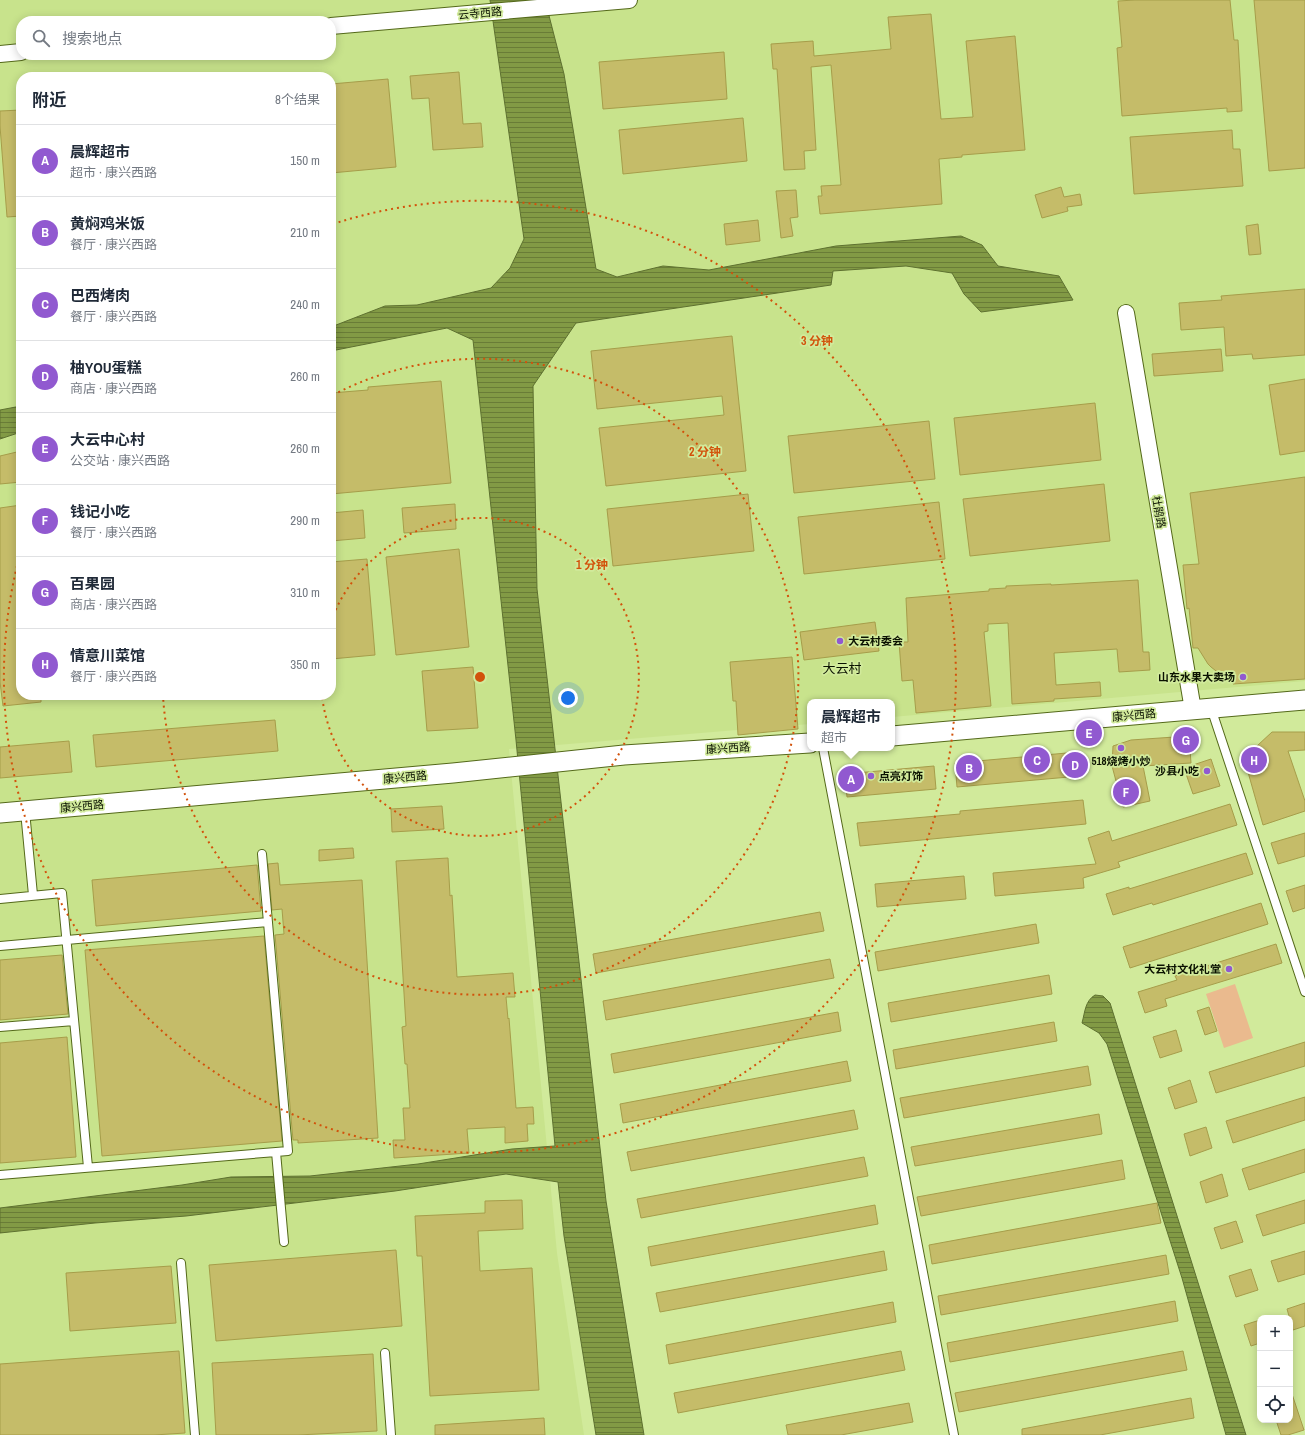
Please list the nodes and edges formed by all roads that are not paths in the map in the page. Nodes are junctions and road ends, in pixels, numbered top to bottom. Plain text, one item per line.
1 (629, 0) edge
2 (336, 26) edge
3 (16, 52) edge
4 (0, 54) edge
5 (1126, 313) dead end
6 (1305, 700) edge
7 (1202, 709) junction
8 (895, 736) edge
9 (807, 743) edge
10 (825, 751) edge
11 (25, 811) junction
12 (0, 813) edge
13 (262, 854) dead end
14 (33, 896) junction
15 (0, 899) edge
16 (268, 922) junction
17 (66, 940) junction
18 (0, 946) edge
19 (1305, 992) edge
20 (74, 1021) junction
21 (0, 1027) edge
22 (276, 1152) junction
23 (88, 1167) junction
24 (0, 1174) edge
25 (284, 1242) dead end
26 (181, 1263) dead end
27 (385, 1353) dead end
28 (195, 1435) edge
29 (391, 1435) edge
30 (954, 1435) edge

1 - 2 street, 云寺西路
3 - 4 street
5 - 7 street, 杜鹃路
6 - 7 street, 康兴西路
7 - 8 street, 康兴西路
7 - 19 lane
9 - 11 street, 康兴西路
10 - 30 lane
11 - 12 street, 康兴西路
11 - 14 lane
13 - 16 lane
14 - 15 lane
14 - 17 lane
16 - 17 lane
16 - 22 lane
17 - 18 lane
17 - 20 lane
20 - 21 lane
20 - 23 lane
22 - 23 lane
22 - 25 lane
23 - 24 lane
26 - 28 lane
27 - 29 lane

